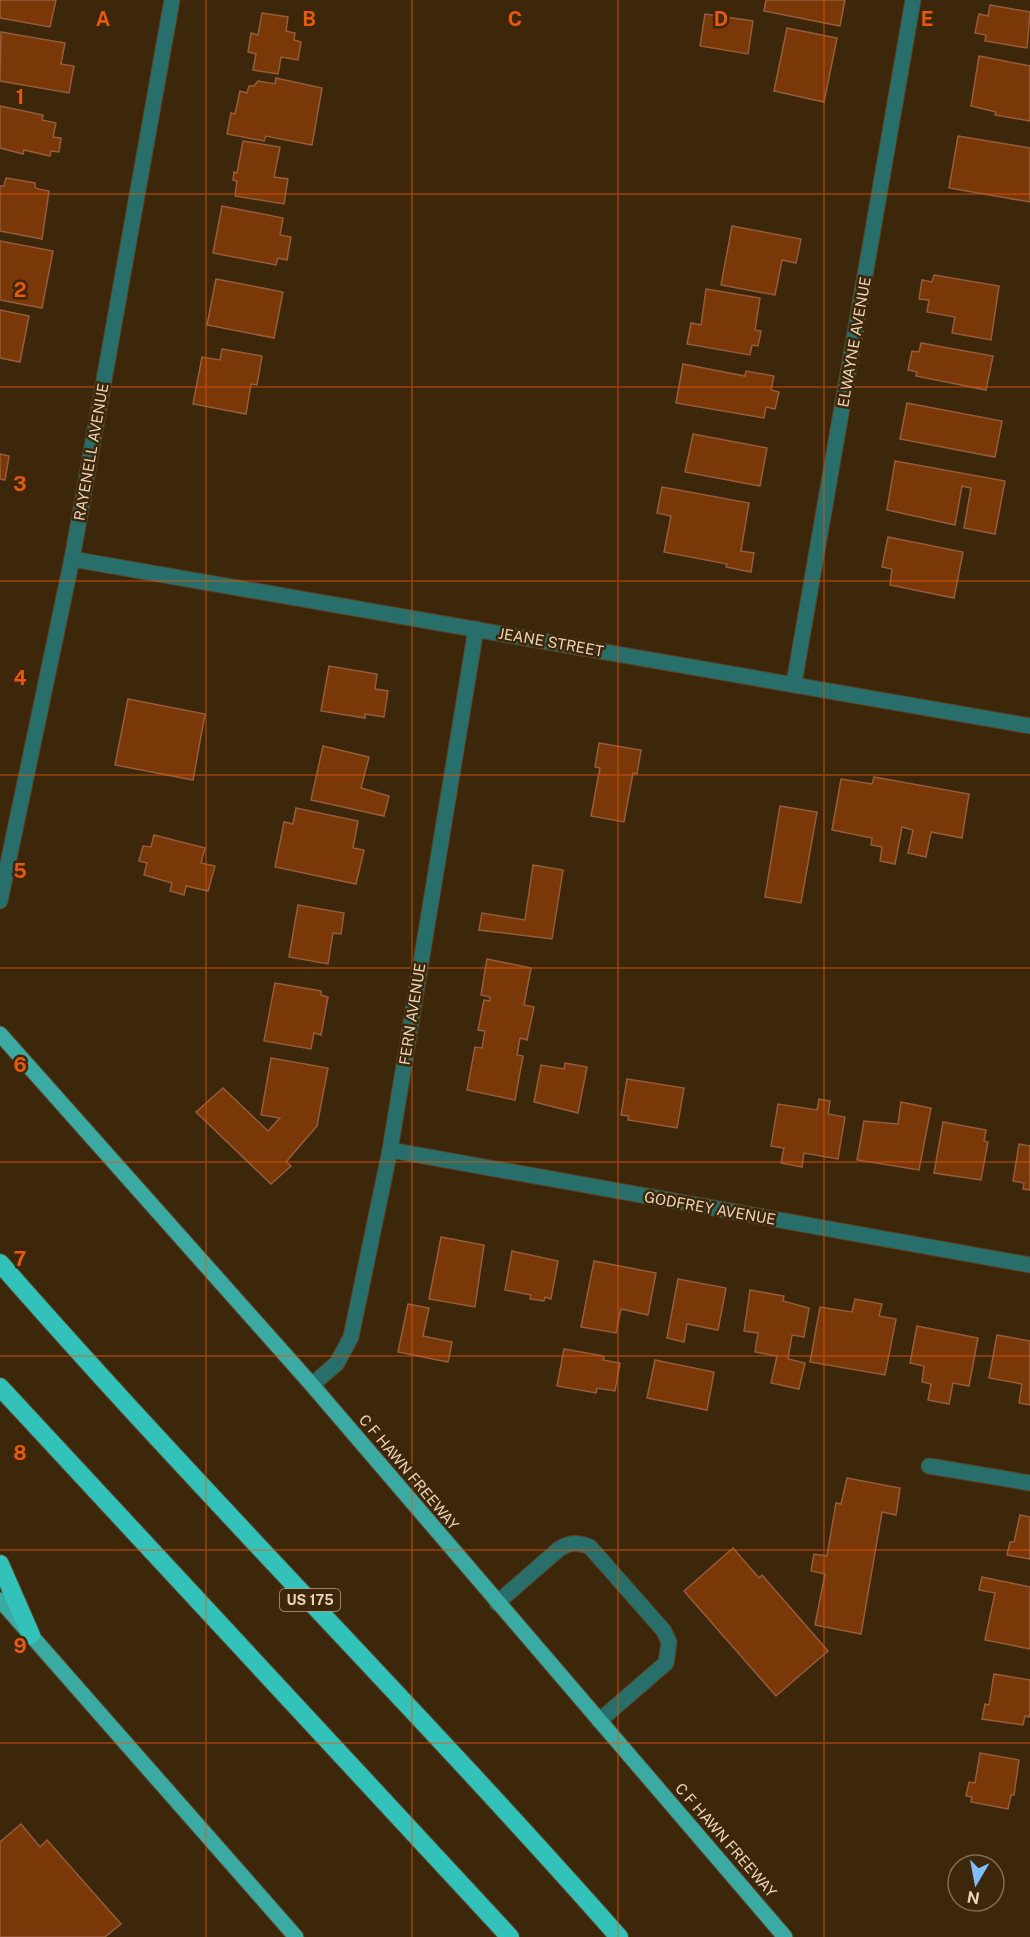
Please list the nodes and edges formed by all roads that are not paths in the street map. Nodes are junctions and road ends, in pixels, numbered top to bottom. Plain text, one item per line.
1 (172, 0) edge
2 (913, 0) edge
3 (72, 559) junction
4 (476, 629) junction
5 (794, 683) junction
6 (1030, 726) edge
7 (0, 901) edge
8 (0, 1034) edge
9 (390, 1150) junction
10 (0, 1263) edge
11 (1030, 1265) edge
12 (312, 1385) junction
13 (0, 1387) edge
14 (928, 1466) dead end
15 (1030, 1483) edge
16 (0, 1564) edge
17 (0, 1600) edge
18 (497, 1603) junction
19 (31, 1635) junction
20 (599, 1721) junction
21 (296, 1937) edge
22 (510, 1937) edge
23 (619, 1937) edge
24 (785, 1937) edge

1 - 3 street, RAYENELL AVENUE
2 - 5 street, ELWAYNE AVENUE
3 - 4 street, JEANE STREET
3 - 7 street, RAYENELL AVENUE
4 - 5 street, JEANE STREET
4 - 9 street, FERN AVENUE
5 - 6 street, JEANE STREET
8 - 12 main road, C F HAWN FREEWAY
9 - 11 street, GODFREY AVENUE
9 - 12 street, FERN AVENUE
10 - 23 highway, US 175
12 - 18 main road, C F HAWN FREEWAY
13 - 22 highway
14 - 15 street
16 - 19 highway
17 - 19 main road
18 - 20 main road, C F HAWN FREEWAY
18 - 20 street
19 - 21 main road
20 - 24 main road, C F HAWN FREEWAY

